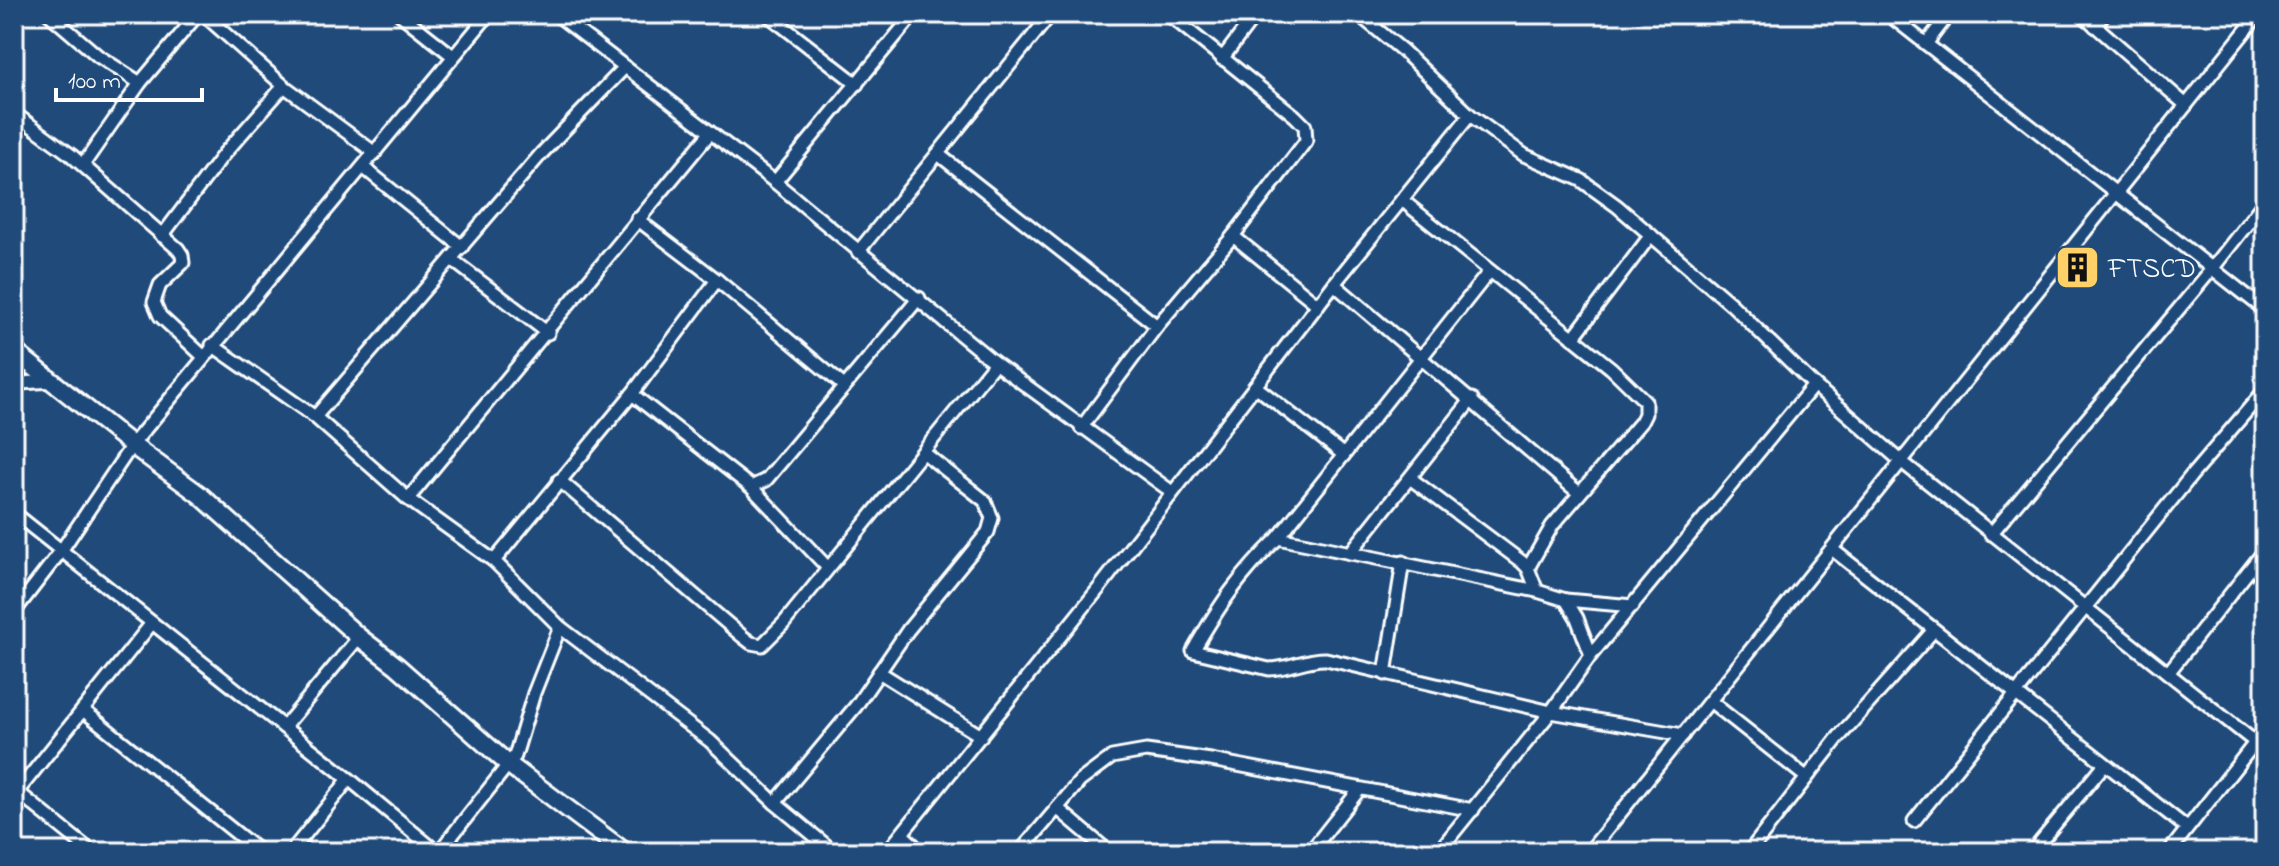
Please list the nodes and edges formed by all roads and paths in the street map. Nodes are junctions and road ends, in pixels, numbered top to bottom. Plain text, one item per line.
1 (49, 14) edge
2 (201, 14) edge
3 (400, 14) edge
4 (489, 14) edge
5 (556, 14) edge
6 (767, 14) edge
7 (914, 14) edge
8 (1051, 14) edge
9 (1168, 14) edge
10 (1256, 14) edge
11 (1358, 14) edge
12 (1888, 14) edge
13 (1949, 14) edge
14 (2082, 14) edge
15 (2104, 14) edge
16 (2259, 14) edge
17 (2095, 26) junction
18 (1926, 44) junction
19 (453, 56) junction
20 (1222, 59) junction
21 (624, 68) junction
22 (140, 83) junction
23 (857, 84) junction
24 (284, 86) junction
25 (2186, 105) junction
26 (14, 113) edge
27 (1470, 115) junction
28 (710, 133) junction
29 (375, 153) junction
30 (938, 154) junction
31 (83, 165) junction
32 (363, 167) junction
33 (775, 182) junction
34 (2116, 191) junction
35 (1402, 200) junction
36 (2265, 201) edge
37 (637, 219) junction
38 (1651, 235) junction
39 (162, 236) junction
40 (1233, 236) junction
41 (462, 247) junction
42 (858, 252) junction
43 (451, 259) junction
44 (2212, 269) junction
45 (1489, 272) junction
46 (717, 280) junction
47 (1334, 284) junction
48 (919, 298) junction
49 (1318, 305) junction
50 (2265, 310) edge
51 (1157, 326) junction
52 (548, 333) junction
53 (1573, 338) junction
54 (212, 345) junction
55 (14, 351) edge
56 (203, 356) junction
57 (1422, 357) junction
58 (995, 363) junction
59 (14, 380) edge
60 (54, 381) junction
61 (1814, 385) junction
62 (844, 386) junction
63 (1255, 386) junction
64 (2265, 390) edge
65 (632, 394) junction
66 (1472, 399) junction
67 (315, 417) junction
68 (1081, 428) junction
69 (132, 445) junction
70 (923, 452) junction
71 (1344, 455) junction
72 (1902, 462) junction
73 (1410, 478) junction
74 (559, 480) junction
75 (751, 487) junction
76 (1172, 492) junction
77 (1579, 493) junction
78 (408, 499) junction
79 (14, 513) edge
80 (1991, 534) junction
81 (1278, 538) junction
82 (1833, 550) junction
83 (2265, 550) edge
84 (61, 551) junction
85 (1350, 553) junction
86 (494, 561) junction
87 (1403, 562) junction
88 (828, 568) junction
89 (1528, 568) junction
90 (1537, 591) junction
91 (1566, 600) junction
92 (1633, 606) junction
93 (2085, 608) junction
94 (14, 612) edge
95 (152, 623) junction
96 (560, 627) junction
97 (1934, 630) junction
98 (359, 637) junction
99 (1591, 655) junction
100 (879, 672) junction
101 (2168, 673) junction
102 (1385, 674) junction
103 (2015, 694) junction
104 (1710, 701) junction
105 (83, 710) junction
106 (1551, 712) junction
107 (284, 727) junction
108 (2265, 730) edge
109 (1683, 735) junction
110 (981, 736) junction
111 (2260, 746) edge
112 (508, 764) junction
113 (2104, 765) junction
114 (1806, 777) junction
115 (349, 779) junction
116 (1359, 790) junction
117 (15, 792) edge
118 (775, 803) junction
119 (1057, 808) junction
120 (1473, 810) junction
121 (1914, 821) dead end
122 (2187, 828) junction
123 (903, 835) junction
124 (92, 852) edge
125 (260, 852) edge
126 (291, 852) edge
127 (438, 852) edge
128 (625, 852) edge
129 (834, 852) edge
130 (887, 852) edge
131 (921, 852) edge
132 (1020, 852) edge
133 (1109, 852) edge
134 (1310, 852) edge
135 (1438, 852) edge
136 (1589, 852) edge
137 (1749, 852) edge
138 (2032, 852) edge
139 (2169, 852) edge

1 - 22 street
2 - 22 street
2 - 24 street
3 - 19 street
4 - 19 street
5 - 21 street
6 - 23 street
7 - 23 street
8 - 30 street
9 - 20 street
10 - 20 street
11 - 27 street
12 - 18 street
13 - 18 street
14 - 17 street
15 - 17 street
16 - 25 street
17 - 25 street
18 - 34 street
19 - 29 street
20 - 40 street
21 - 28 street
21 - 41 street
22 - 31 street
23 - 33 street
24 - 29 street
24 - 39 street
25 - 34 street
26 - 31 street
27 - 35 street
27 - 38 street
28 - 33 street
28 - 37 street
29 - 32 street
30 - 42 street
30 - 51 street
31 - 39 street
32 - 41 street
32 - 54 street
33 - 42 street
34 - 44 street
34 - 72 street
35 - 45 street
35 - 47 street
36 - 44 street
37 - 46 street
37 - 52 street
38 - 53 street
38 - 61 street
39 - 56 street
40 - 49 street
40 - 51 street
41 - 43 street
42 - 48 street
43 - 52 street
43 - 67 street
44 - 50 street
44 - 80 street
45 - 53 street
45 - 57 street
46 - 62 street
46 - 65 street
47 - 49 street
47 - 57 street
48 - 58 street
48 - 62 street
49 - 63 street
51 - 68 street
52 - 78 street
53 - 77 street
54 - 56 street
54 - 67 street
55 - 60 street
56 - 69 street
57 - 66 street
57 - 71 street
58 - 68 street
58 - 70 street
59 - 60 street
60 - 69 street
61 - 72 street
61 - 92 street
62 - 75 street
63 - 71 street
63 - 76 street
64 - 93 street
65 - 74 street
65 - 75 street
66 - 73 street
66 - 77 street
67 - 78 street
68 - 76 street
69 - 84 street
69 - 98 street
70 - 88 street
70 - 100 street
71 - 81 street
72 - 80 street
72 - 82 street
73 - 85 street
73 - 89 street
74 - 86 street
74 - 88 street
75 - 88 street
76 - 110 street
77 - 89 street
78 - 86 street
79 - 84 street
80 - 93 street
81 - 85 street
81 - 102 street
82 - 97 street
82 - 104 street
83 - 101 street
84 - 94 street
84 - 95 street
85 - 87 street
86 - 96 street
87 - 90 street
87 - 102 street
89 - 90 street
90 - 91 street
91 - 92 street
91 - 99 street
92 - 99 street
93 - 101 street
93 - 103 street
95 - 105 street
95 - 107 street
96 - 112 street
96 - 118 street
97 - 103 street
97 - 114 street
98 - 107 street
98 - 112 street
99 - 106 street
100 - 110 street
100 - 118 street
101 - 111 street
102 - 106 street
103 - 113 street
103 - 121 street
104 - 109 street
104 - 114 street
105 - 117 street
105 - 125 street
106 - 109 street
106 - 120 street
107 - 115 street
108 - 111 street
109 - 136 street
110 - 123 street
111 - 122 street
112 - 127 street
112 - 128 street
113 - 122 street
113 - 138 street
114 - 137 street
115 - 126 street
115 - 127 street
116 - 119 street
116 - 120 street
116 - 134 street
117 - 124 street
118 - 129 street
119 - 132 street
119 - 133 street
120 - 135 street
122 - 139 street
123 - 130 street
123 - 131 street

